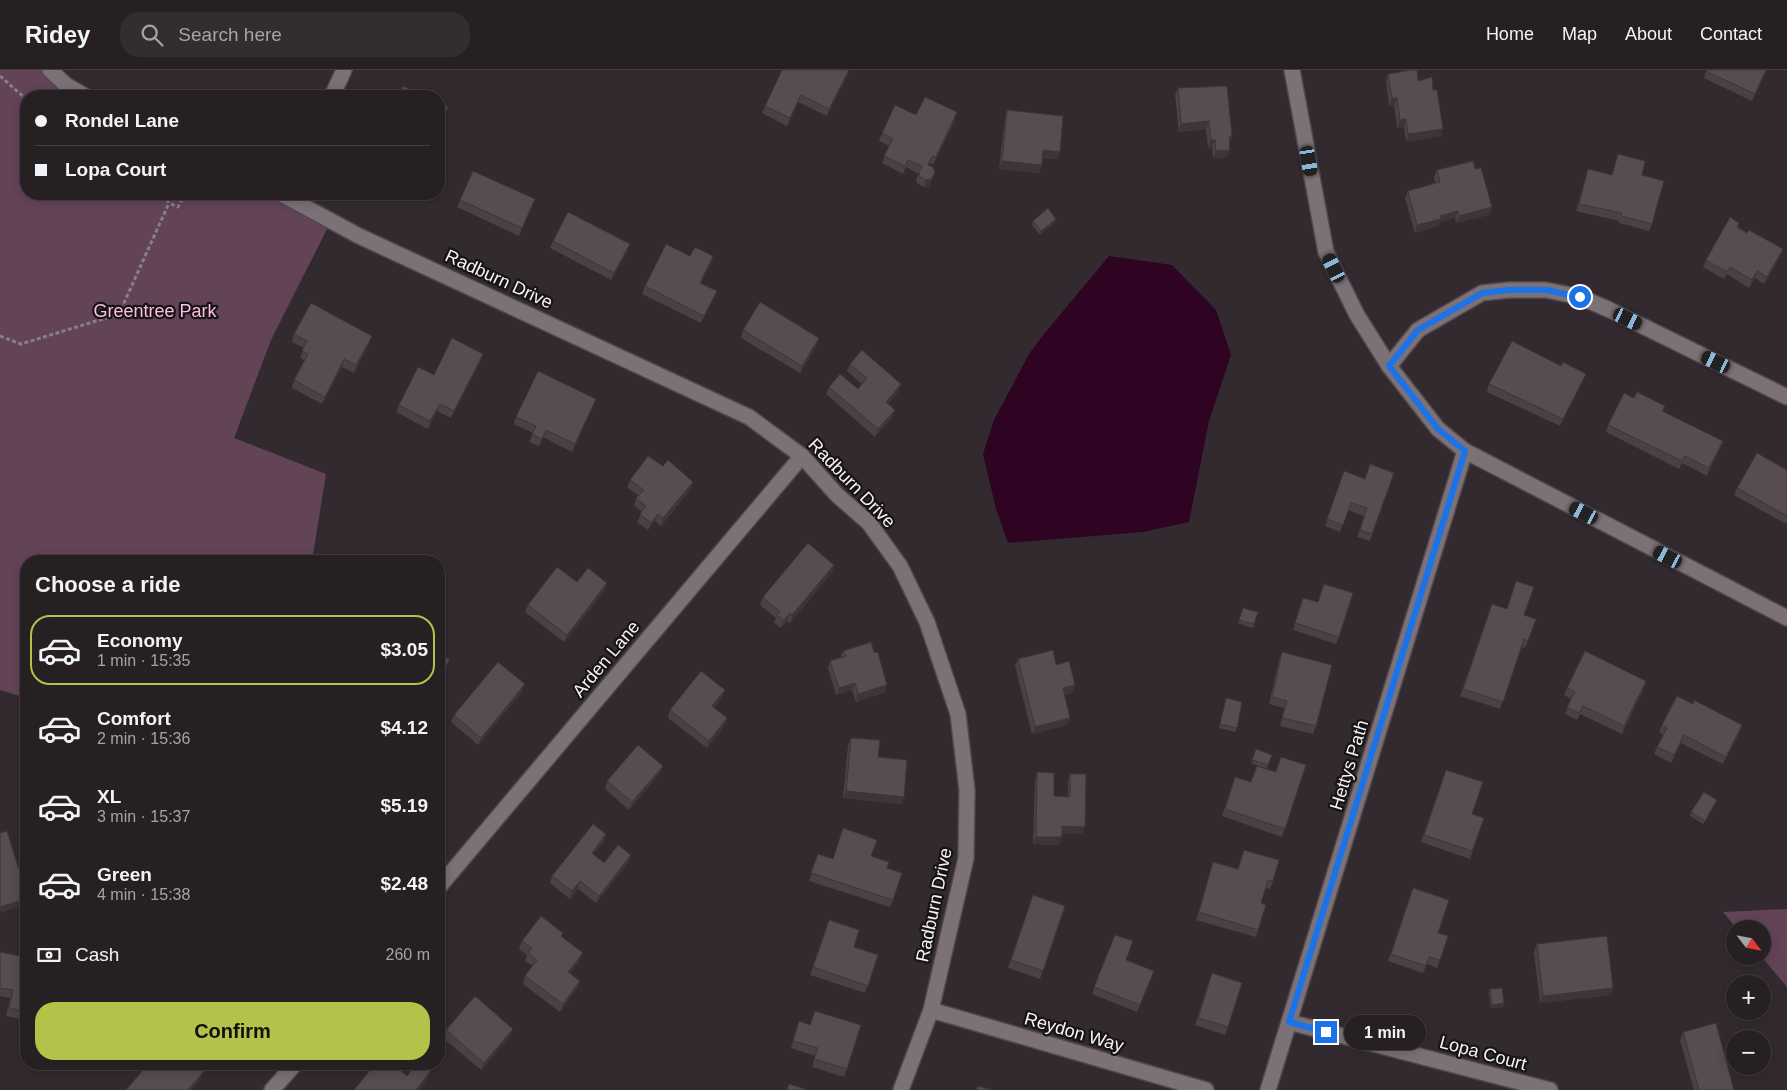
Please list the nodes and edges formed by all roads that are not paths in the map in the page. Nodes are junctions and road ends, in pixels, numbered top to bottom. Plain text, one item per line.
1 (50, 70) edge
2 (344, 70) edge
3 (1292, 70) edge
4 (75, 90) edge
5 (335, 90) edge
6 (295, 200) edge
7 (1389, 366) junction
8 (1787, 397) edge
9 (1465, 451) junction
10 (802, 456) junction
11 (1787, 618) edge
12 (445, 880) edge
13 (931, 1010) junction
14 (1289, 1022) junction
15 (290, 1070) edge
16 (272, 1090) edge
17 (902, 1090) edge
18 (1206, 1090) edge
19 (1268, 1090) edge
20 (1550, 1090) edge

1 - 4 street
2 - 5 street
3 - 7 street
6 - 10 street, Radburn Drive
7 - 8 street
7 - 9 street
9 - 11 street
9 - 14 street, Hettys Path
10 - 12 street, Arden Lane
10 - 13 street, Radburn Drive
13 - 17 street, Radburn Drive
13 - 18 street, Reydon Way
14 - 19 street, Hettys Path
14 - 20 street, Lopa Court
15 - 16 street

